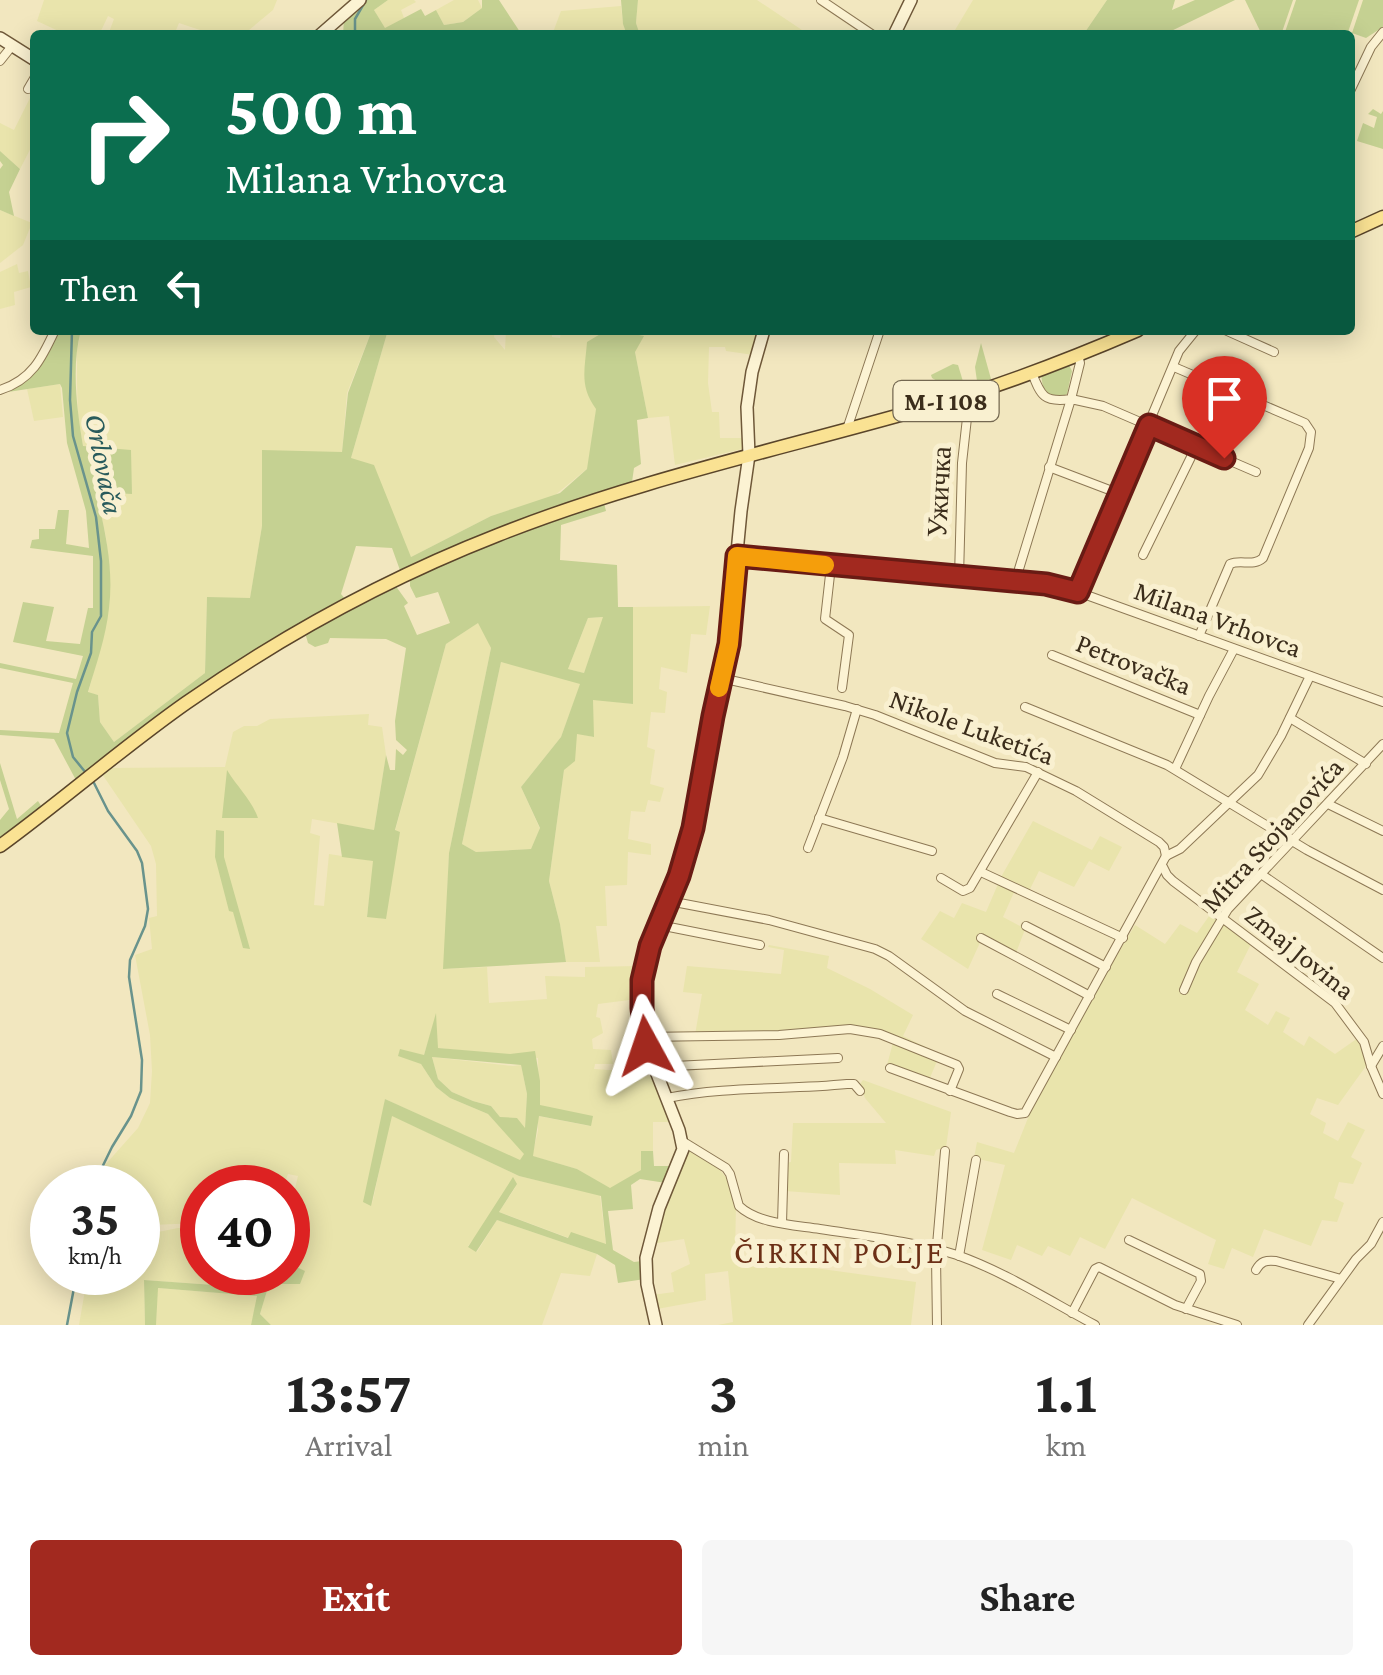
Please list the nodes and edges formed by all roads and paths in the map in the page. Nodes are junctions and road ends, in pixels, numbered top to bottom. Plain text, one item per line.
1 (360, 0) edge
2 (821, 0) edge
3 (911, 0) edge
4 (326, 30) edge
5 (865, 30) edge
6 (896, 30) edge
7 (1383, 32) edge
8 (6, 42) edge
9 (30, 57) edge
10 (0, 61) edge
11 (1355, 75) edge
12 (30, 85) edge
13 (28, 89) dead end
14 (1383, 218) edge
15 (1355, 230) edge
16 (52, 335) edge
17 (763, 335) edge
18 (878, 335) edge
19 (1126, 335) edge
20 (1191, 335) edge
21 (1237, 335) edge
22 (1274, 352) dead end
23 (1078, 354) junction
24 (1174, 367) junction
25 (1031, 372) junction
26 (0, 390) edge
27 (1071, 399) junction
28 (968, 408) dead end
29 (1149, 425) junction
30 (847, 429) junction
31 (1191, 445) junction
32 (749, 455) junction
33 (1050, 468) junction
34 (1256, 472) dead end
35 (1120, 494) junction
36 (1143, 555) dead end
37 (737, 556) junction
38 (831, 566) junction
39 (959, 577) junction
40 (1015, 582) junction
41 (1078, 592) junction
42 (1199, 636) junction
43 (1234, 649) junction
44 (1052, 655) dead end
45 (1310, 676) junction
46 (721, 678) junction
47 (842, 688) dead end
48 (1383, 702) edge
49 (1026, 707) dead end
50 (857, 709) junction
51 (1200, 714) junction
52 (1290, 718) junction
53 (1383, 744) edge
54 (1366, 764) junction
55 (1176, 770) junction
56 (1038, 772) junction
57 (1230, 802) junction
58 (1328, 804) junction
59 (819, 818) junction
60 (1382, 828) edge
61 (1294, 840) junction
62 (0, 846) edge
63 (808, 848) dead end
64 (932, 851) dead end
65 (1165, 861) junction
66 (981, 872) junction
67 (1260, 874) junction
68 (941, 878) dead end
69 (1383, 890) edge
70 (669, 901) junction
71 (1222, 919) junction
72 (659, 924) junction
73 (1026, 926) dead end
74 (980, 938) dead end
75 (1122, 938) junction
76 (760, 945) dead end
77 (1383, 958) edge
78 (1106, 967) junction
79 (1184, 990) dead end
80 (996, 994) dead end
81 (1090, 996) junction
82 (1071, 1030) junction
83 (644, 1037) junction
84 (1383, 1046) edge
85 (1056, 1057) junction
86 (838, 1058) dead end
87 (1371, 1066) junction
88 (654, 1067) junction
89 (890, 1068) dead end
90 (860, 1090) dead end
91 (950, 1091) junction
92 (1383, 1094) edge
93 (667, 1098) junction
94 (682, 1141) junction
95 (945, 1151) dead end
96 (784, 1154) dead end
97 (976, 1160) dead end
98 (1383, 1222) edge
99 (782, 1223) junction
100 (1130, 1240) dead end
101 (937, 1250) junction
102 (959, 1256) junction
103 (1256, 1270) dead end
104 (1341, 1280) junction
105 (1186, 1309) junction
106 (1072, 1313) junction
107 (656, 1325) edge
108 (937, 1325) edge
109 (1095, 1325) edge
110 (1237, 1325) edge
111 (1308, 1325) edge

1 - 4 street
2 - 5 street
3 - 6 street
7 - 11 street
8 - 9 street
8 - 10 street
12 - 13 street
14 - 15 main road
16 - 26 street
17 - 32 street
18 - 30 street
19 - 23 main road, M-I 108
20 - 24 street
21 - 22 street
23 - 25 main road, M-I 108
23 - 27 street
24 - 29 street
24 - 42 street
25 - 27 street
25 - 30 main road, M-I 108
27 - 29 street
27 - 33 street
28 - 39 street, Ужичка
29 - 31 street
29 - 35 street
30 - 32 main road, M-I 108
31 - 34 street
31 - 36 street
32 - 37 street
32 - 62 main road, M-I 108
33 - 35 street
33 - 40 street
35 - 41 street
37 - 38 street, Milana Vrhovca
37 - 46 street
38 - 39 street, Milana Vrhovca
38 - 47 street
39 - 40 street, Milana Vrhovca
40 - 41 street, Milana Vrhovca
41 - 42 street, Milana Vrhovca
42 - 43 street, Milana Vrhovca
43 - 45 street, Milana Vrhovca
43 - 51 street
44 - 51 street, Petrovačka
45 - 48 street, Milana Vrhovca
45 - 52 street
46 - 50 street, Nikole Luketića
46 - 70 street
49 - 55 street
50 - 56 street, Nikole Luketića
50 - 59 street, Nikole Luketića
51 - 55 street
52 - 54 street, Mitra Stojanovića
52 - 57 street
53 - 54 street, Mitra Stojanovića
54 - 58 street, Mitra Stojanovića
55 - 57 street
56 - 65 street, Nikole Luketića
56 - 66 street
57 - 61 street
57 - 65 street
58 - 60 street
58 - 61 street, Mitra Stojanovića
59 - 63 street, Nikole Luketića
59 - 64 street
61 - 67 street, Mitra Stojanovića
61 - 69 street
65 - 71 street, Zmaj Jovina
65 - 75 street
66 - 68 street
66 - 75 street
67 - 71 street, Mitra Stojanovića
67 - 77 street
70 - 72 street
70 - 85 street
71 - 79 street, Mitra Stojanovića
71 - 87 street, Zmaj Jovina
72 - 76 street
72 - 83 street
73 - 78 street
74 - 81 street
75 - 78 street
78 - 81 street
80 - 82 street
81 - 82 street
82 - 85 street
83 - 88 street
83 - 91 street
84 - 87 street
85 - 91 street
86 - 88 street
87 - 92 street, Zmaj Jovina
88 - 93 street
89 - 91 street
90 - 93 street
93 - 94 street
94 - 99 street
94 - 107 street
95 - 101 street
96 - 99 street
97 - 102 street
98 - 104 street
99 - 101 street
100 - 105 street
101 - 102 street
101 - 108 street
102 - 106 street
103 - 104 street
104 - 111 street
105 - 106 street
105 - 110 street
106 - 109 street

